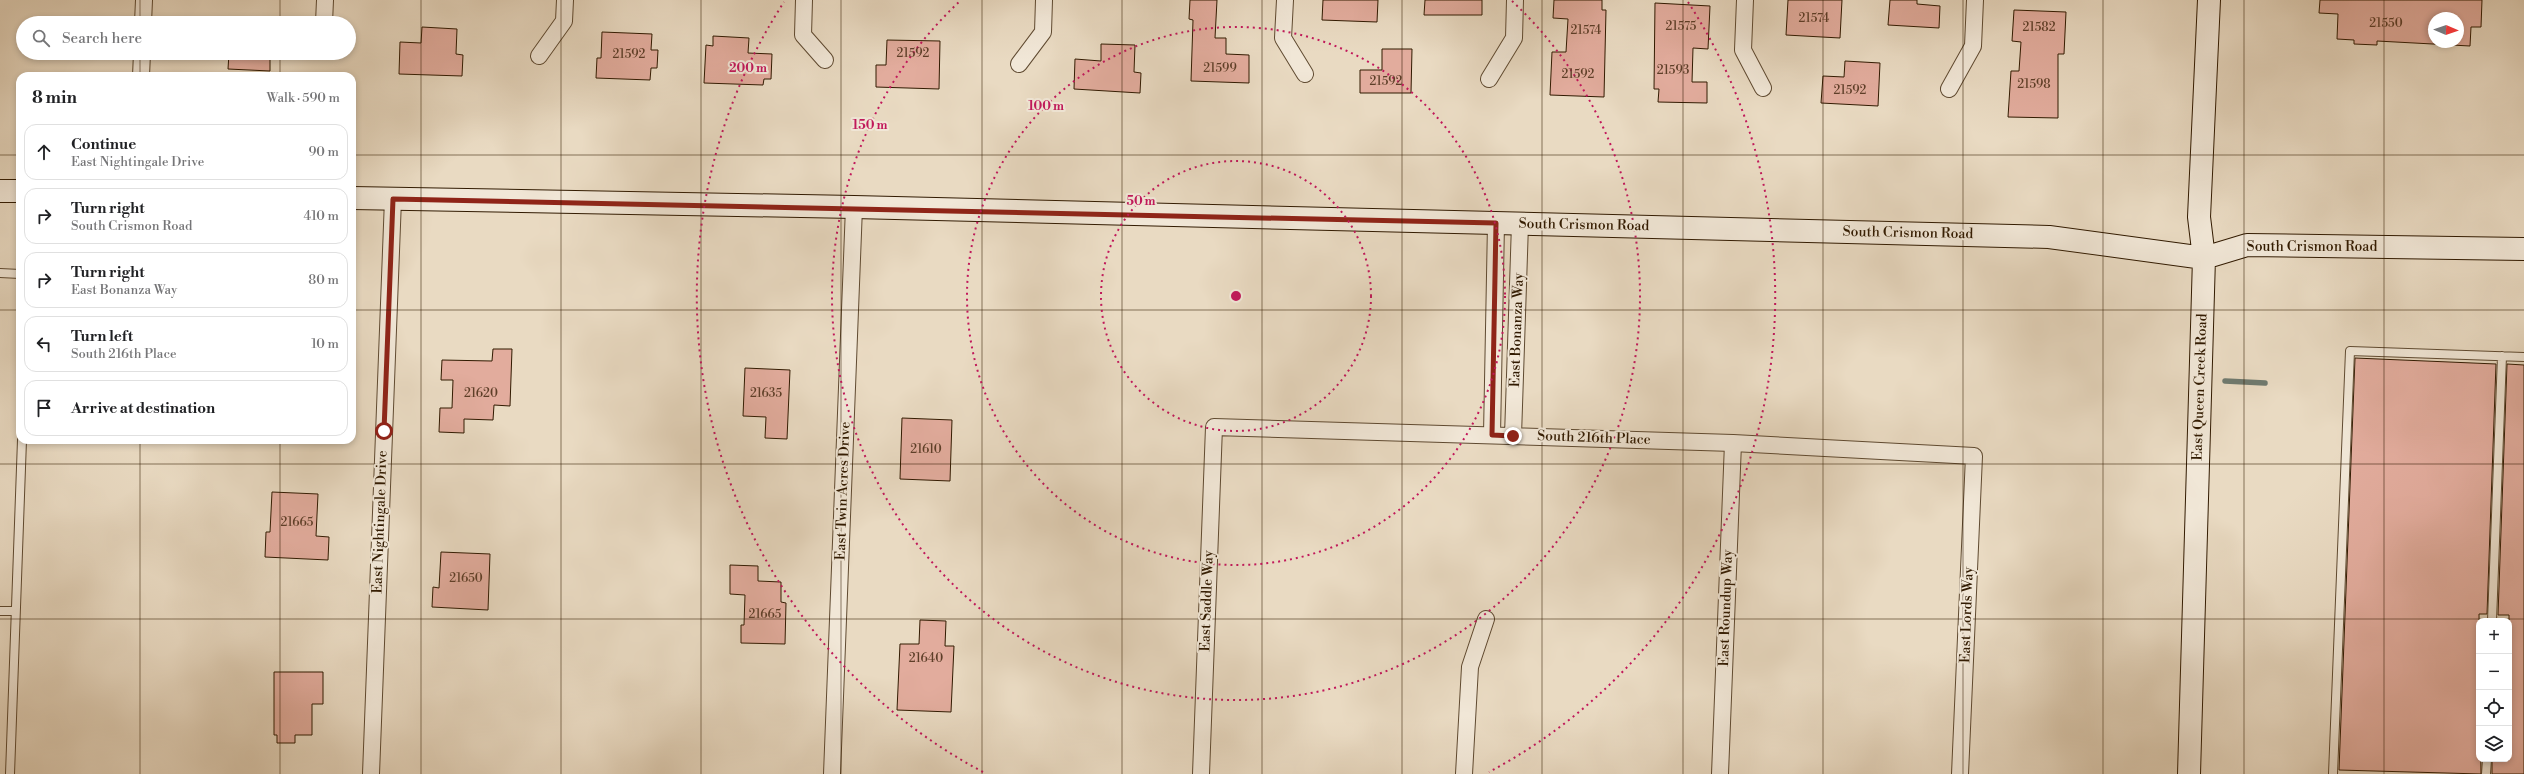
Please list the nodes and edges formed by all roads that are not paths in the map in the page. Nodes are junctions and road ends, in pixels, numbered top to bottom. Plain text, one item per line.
1 (144, 0) edge
2 (325, 0) edge
3 (565, 0) edge
4 (804, 0) edge
5 (1044, 0) edge
6 (1285, 0) edge
7 (1515, 0) edge
8 (1745, 0) edge
9 (1975, 0) edge
10 (2209, 0) edge
11 (143, 16) edge
12 (324, 16) edge
13 (539, 56) dead end
14 (142, 60) edge
15 (825, 60) dead end
16 (1019, 64) dead end
17 (141, 72) edge
18 (1305, 74) dead end
19 (1489, 79) dead end
20 (1763, 88) dead end
21 (1949, 89) dead end
22 (0, 191) edge
23 (16, 191) edge
24 (356, 198) edge
25 (393, 199) junction
26 (854, 208) junction
27 (1496, 223) junction
28 (1520, 224) junction
29 (2524, 248) edge
30 (2204, 258) junction
31 (0, 273) edge
32 (16, 274) edge
33 (2502, 356) junction
34 (2524, 357) edge
35 (1214, 427) joint
36 (1492, 435) junction
37 (1513, 436) junction
38 (1733, 443) junction
39 (22, 444) edge
40 (1974, 456) joint
41 (0, 611) edge
42 (16, 612) junction
43 (2492, 618) edge
44 (1486, 619) dead end
45 (2487, 762) edge
46 (10, 774) edge
47 (371, 774) edge
48 (832, 774) edge
49 (1201, 774) edge
50 (1464, 774) edge
51 (1720, 774) edge
52 (1960, 774) edge
53 (2189, 774) edge
54 (2333, 774) edge
55 (2486, 774) edge

1 - 11 street
2 - 12 street
3 - 13 street
4 - 15 street
5 - 16 street
6 - 18 street
7 - 19 street
8 - 20 street
9 - 21 street
10 - 30 street, East Queen Creek Road
14 - 17 street
22 - 23 street
24 - 25 street, South Crismon Road
25 - 26 street, South Crismon Road
25 - 47 street, East Nightingale Drive
26 - 27 street, South Crismon Road
26 - 48 street, East Twin Acres Drive
27 - 28 street, South Crismon Road
27 - 36 street, East Bonanza Way
28 - 30 street, South Crismon Road
28 - 37 street, East Bonanza Way
29 - 30 street, South Crismon Road
30 - 53 street, East Queen Creek Road
31 - 32 lane
33 - 34 lane
33 - 43 lane
33 - 54 lane
35 - 36 street, South 216th Place
35 - 49 street, East Saddle Way
36 - 37 street, South 216th Place
37 - 38 street, South 216th Place
38 - 40 street, South 216th Place
38 - 51 street, East Roundup Way
39 - 42 lane
40 - 52 street, East Lords Way
41 - 42 lane
42 - 46 lane
44 - 50 street
45 - 55 lane

